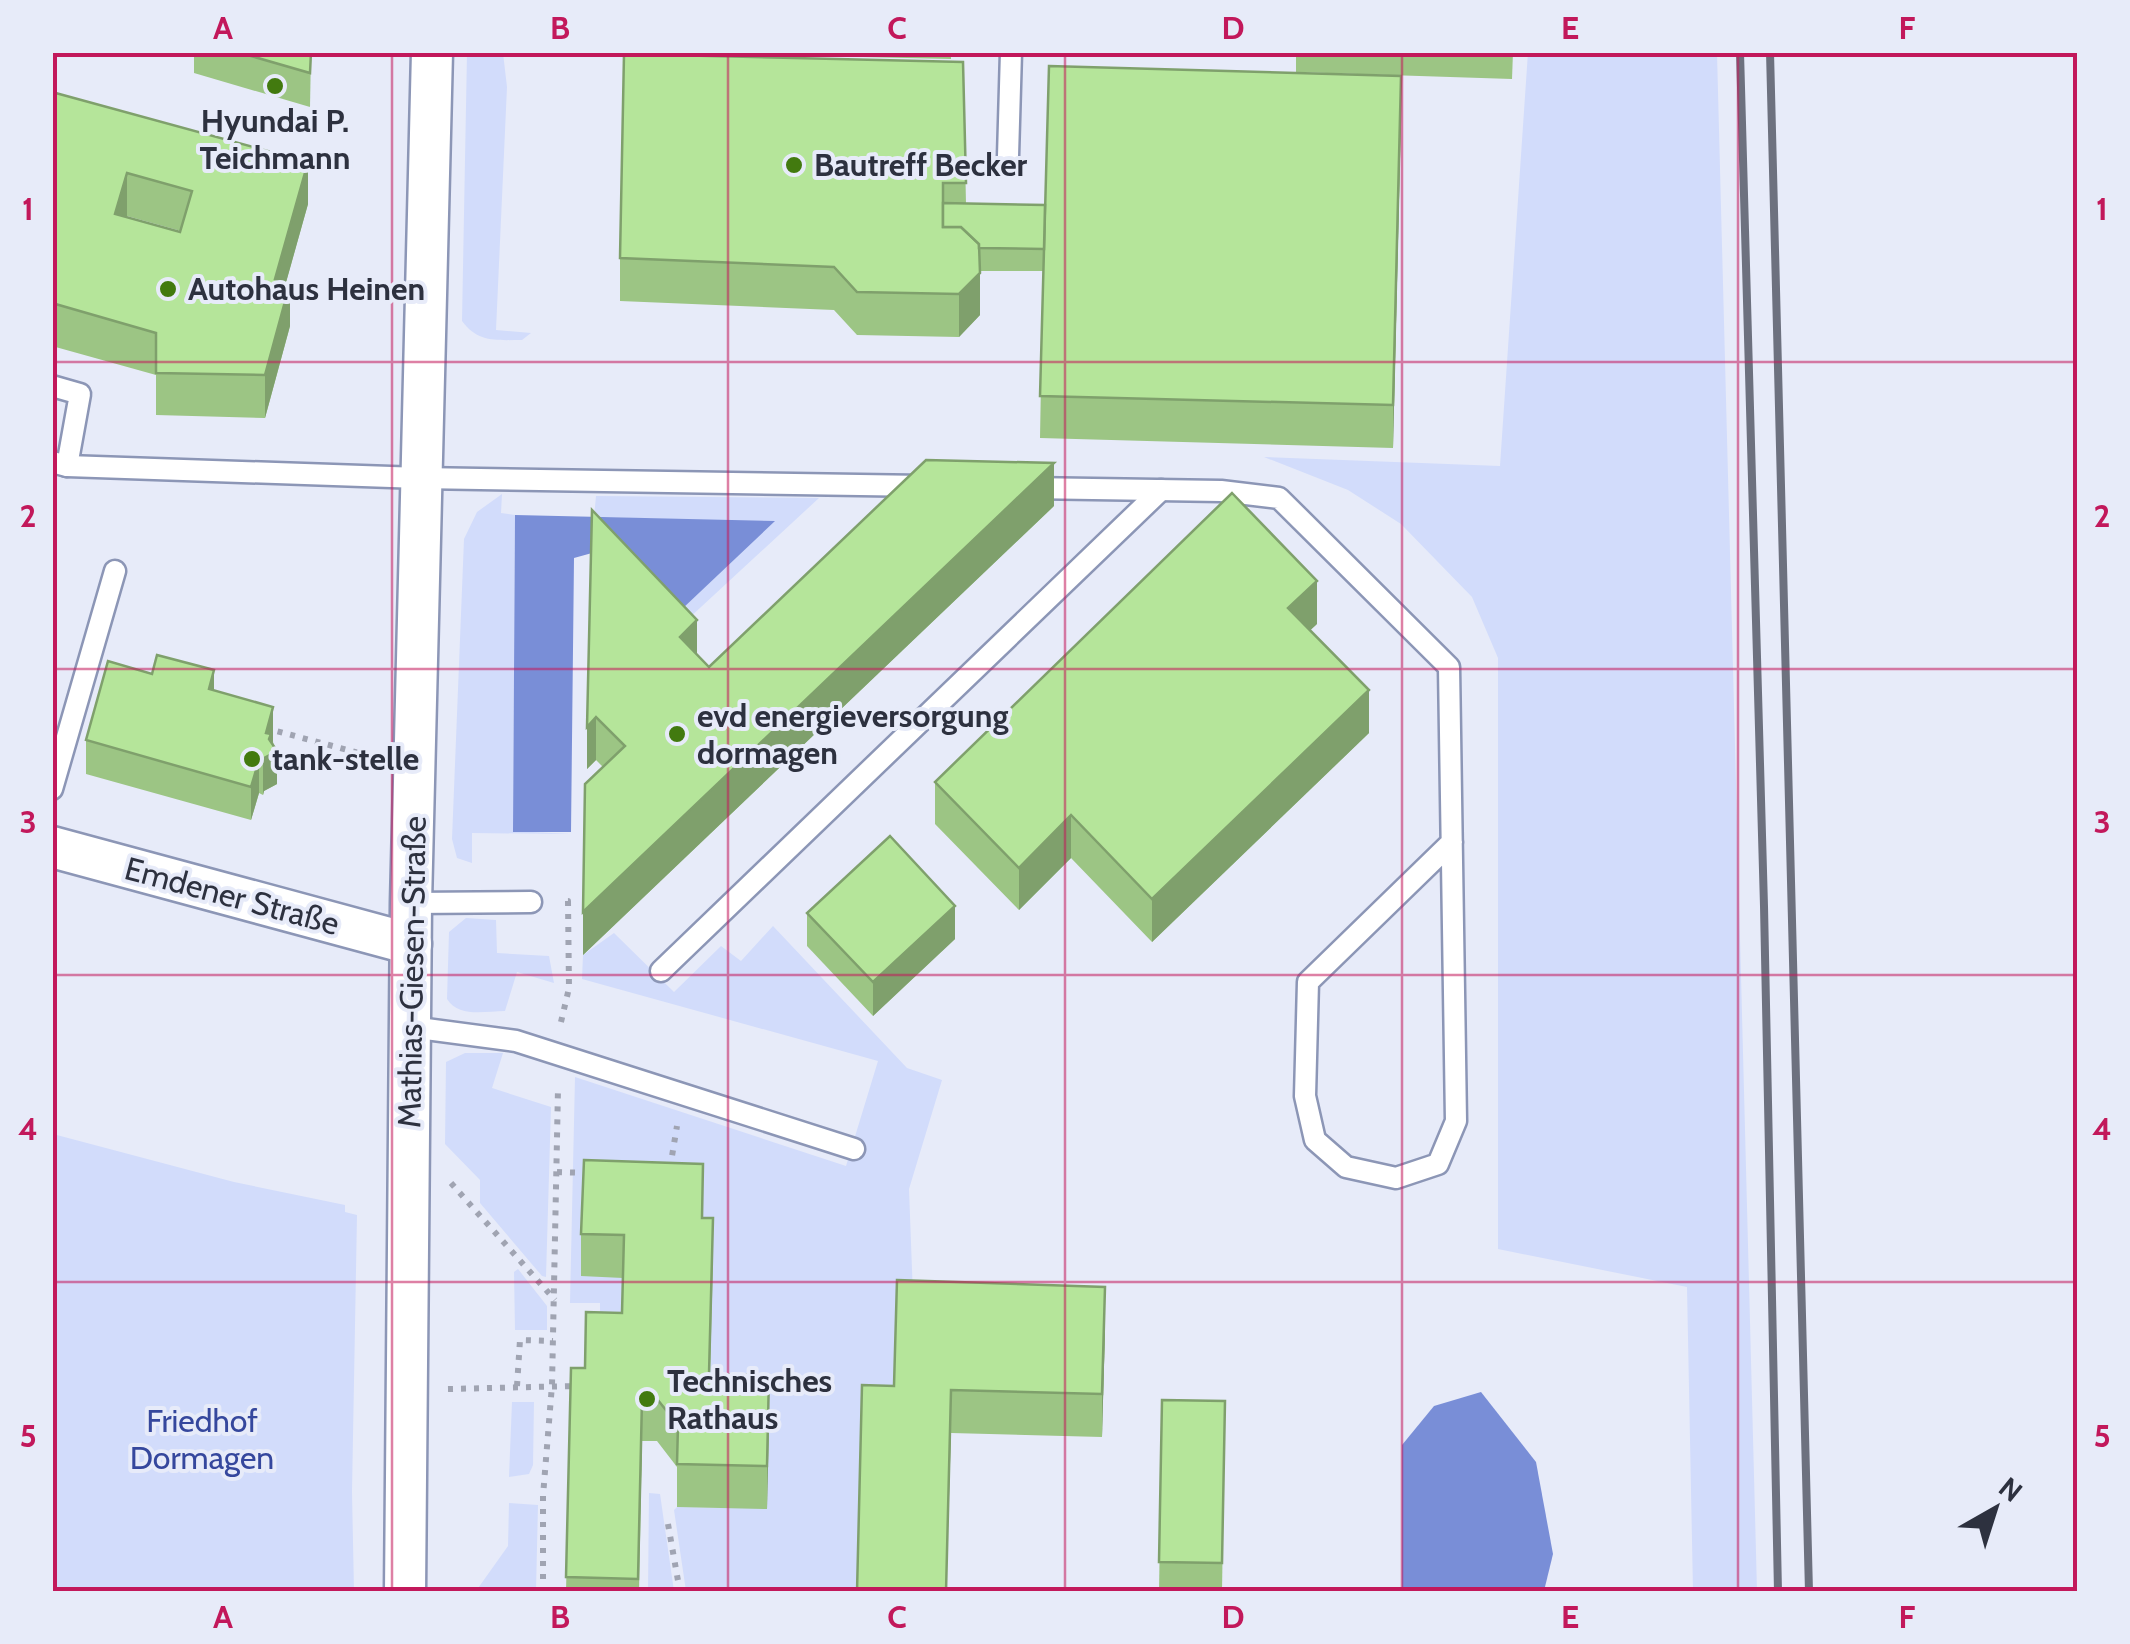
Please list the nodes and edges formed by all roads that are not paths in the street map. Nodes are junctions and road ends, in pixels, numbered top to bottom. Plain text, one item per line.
1 (432, 52) edge
2 (1011, 52) edge
3 (1008, 156) dead end
4 (52, 386) edge
5 (60, 464) edge
6 (420, 478) junction
7 (877, 486) junction
8 (945, 486) edge
9 (1004, 487) edge
10 (1161, 490) junction
11 (874, 513) edge
12 (115, 571) dead end
13 (52, 789) edge
14 (1452, 842) junction
15 (52, 847) edge
16 (532, 902) road end
17 (411, 903) junction
18 (411, 944) junction
19 (660, 971) dead end
20 (410, 1027) junction
21 (854, 1150) dead end
22 (404, 1592) edge

1 - 6 street, Mathias-Giesen-Straße
2 - 3 lane
4 - 5 lane
5 - 6 lane
6 - 7 lane
6 - 17 street, Mathias-Giesen-Straße
7 - 8 lane
7 - 11 lane
9 - 10 lane
10 - 14 lane
10 - 19 lane
12 - 13 lane
14 - 14 lane
15 - 18 street, Emdener Straße
16 - 17 lane
17 - 18 street, Mathias-Giesen-Straße
18 - 20 street, Mathias-Giesen-Straße
20 - 21 lane
20 - 22 street, Mathias-Giesen-Straße

